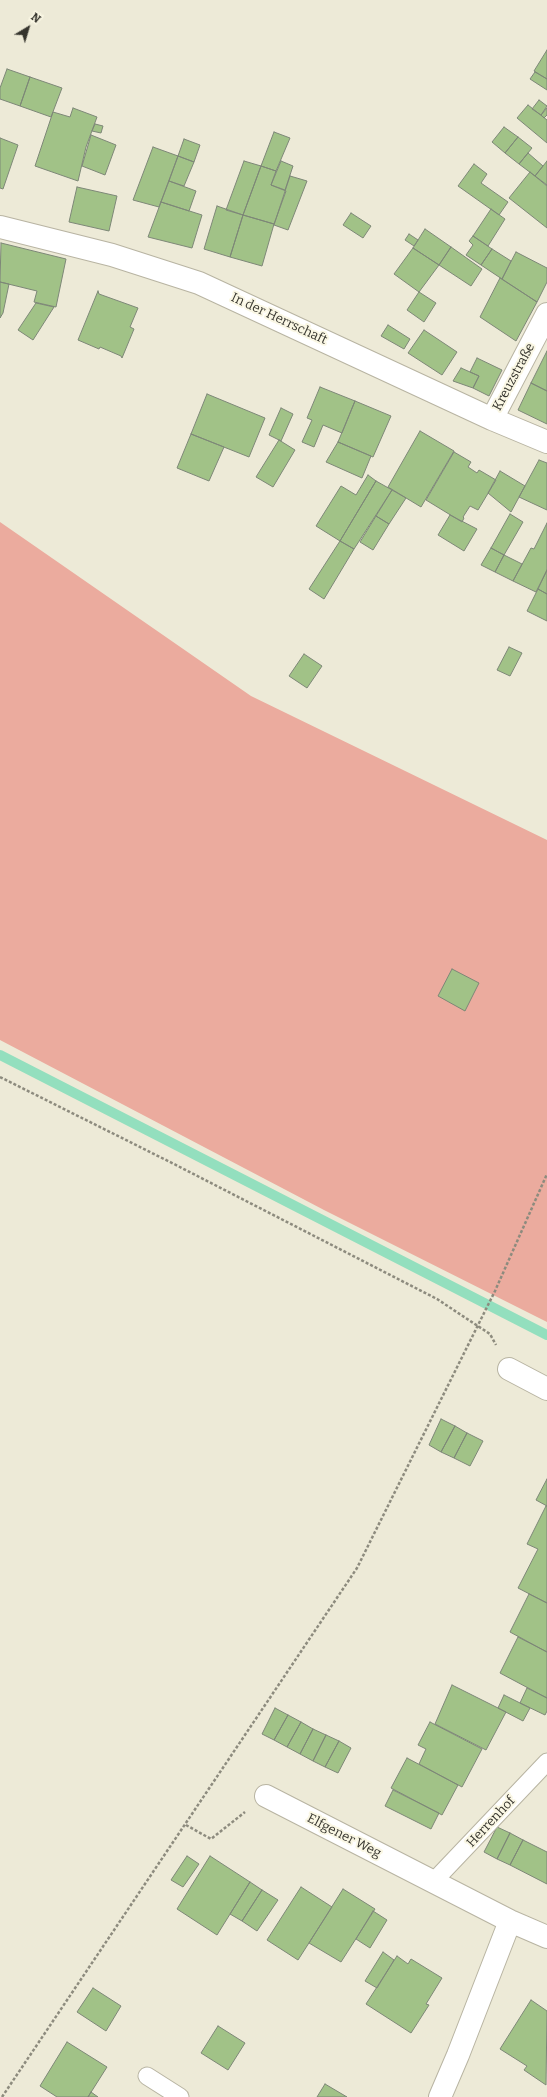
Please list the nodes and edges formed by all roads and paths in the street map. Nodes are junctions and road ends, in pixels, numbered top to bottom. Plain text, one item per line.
1 (0, 227) edge
2 (547, 314) edge
3 (492, 419) junction
4 (547, 442) edge
5 (0, 1077) edge
6 (547, 1174) edge
7 (477, 1326) junction
8 (509, 1369) dead end
9 (547, 1389) edge
10 (547, 1762) edge
11 (266, 1796) joint
12 (186, 1825) junction
13 (434, 1882) junction
14 (510, 1921) junction
15 (547, 1937) edge
16 (147, 2076) dead end
17 (2, 2097) edge
18 (180, 2097) edge
19 (440, 2097) edge

1 - 3 street, In der Herrschaft
2 - 3 street, Kreuzstraße
3 - 4 street, In der Herrschaft
5 - 7 path
6 - 7 path
7 - 12 path
8 - 9 street
10 - 13 lane, Herrenhof
11 - 12 path
11 - 13 street, Elfgener Weg
12 - 17 path
13 - 14 street, Elfgener Weg
14 - 15 street, Elfgener Weg
14 - 19 street
16 - 18 lane

